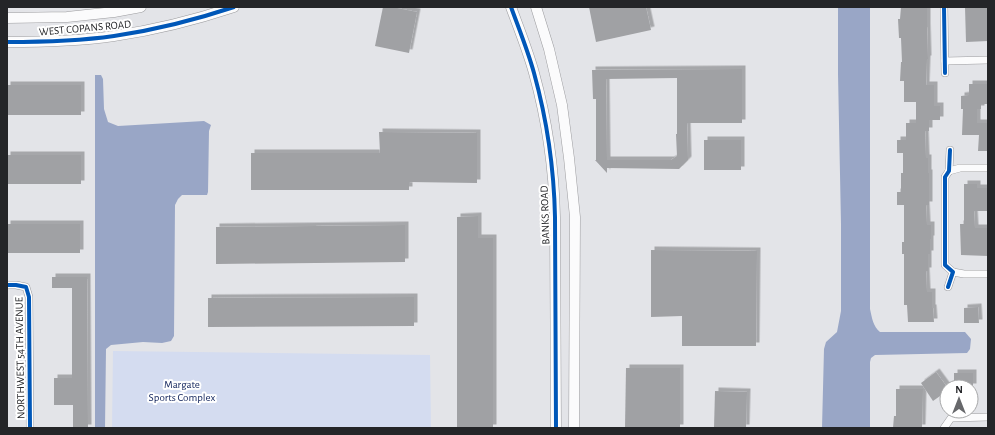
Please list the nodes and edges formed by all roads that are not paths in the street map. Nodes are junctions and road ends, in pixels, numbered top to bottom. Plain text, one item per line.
1 (141, 7) edge
2 (234, 7) edge
3 (510, 7) edge
4 (536, 7) edge
5 (944, 7) edge
6 (7, 18) edge
7 (7, 42) edge
8 (988, 60) edge
9 (945, 61) junction
10 (945, 73) dead end
11 (950, 150) dead end
12 (988, 168) edge
13 (949, 171) junction
14 (953, 272) junction
15 (988, 274) edge
16 (7, 284) edge
17 (948, 287) dead end
18 (988, 417) edge
19 (30, 428) edge
20 (556, 428) edge
21 (574, 428) edge
22 (944, 428) edge

1 - 6 street, WEST COPANS ROAD
2 - 7 street, WEST COPANS ROAD
3 - 20 street, BANKS ROAD
4 - 21 street
5 - 9 street
8 - 9 street
9 - 10 street
11 - 13 street
12 - 13 street
13 - 14 street
14 - 15 street
14 - 17 street
16 - 19 street, NORTHWEST 54TH AVENUE
18 - 22 street

